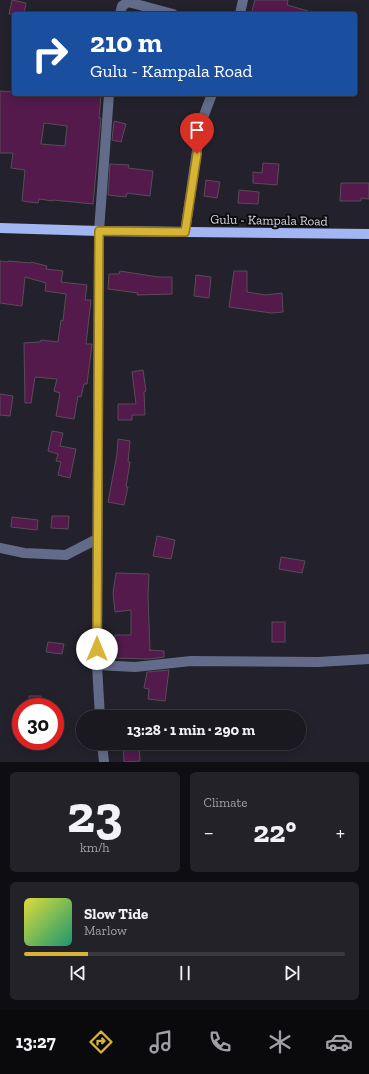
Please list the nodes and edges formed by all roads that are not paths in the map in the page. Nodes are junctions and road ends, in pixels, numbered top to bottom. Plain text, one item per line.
1 (243, 0) edge
2 (120, 12) edge
3 (166, 12) edge
4 (240, 12) edge
5 (109, 96) edge
6 (211, 96) edge
7 (0, 228) edge
8 (99, 231) junction
9 (185, 232) junction
10 (369, 234) edge
11 (97, 539) junction
12 (0, 548) edge
13 (369, 660) edge
14 (96, 665) junction
15 (99, 710) edge
16 (103, 750) edge
17 (104, 762) edge

1 - 4 street
2 - 3 street
5 - 8 street
6 - 9 street
7 - 8 main road, Gulu - Kampala Road
8 - 9 main road, Gulu - Kampala Road
8 - 11 street
9 - 10 main road, Gulu - Kampala Road
11 - 12 street
11 - 14 street
13 - 14 street
14 - 15 street
16 - 17 street

